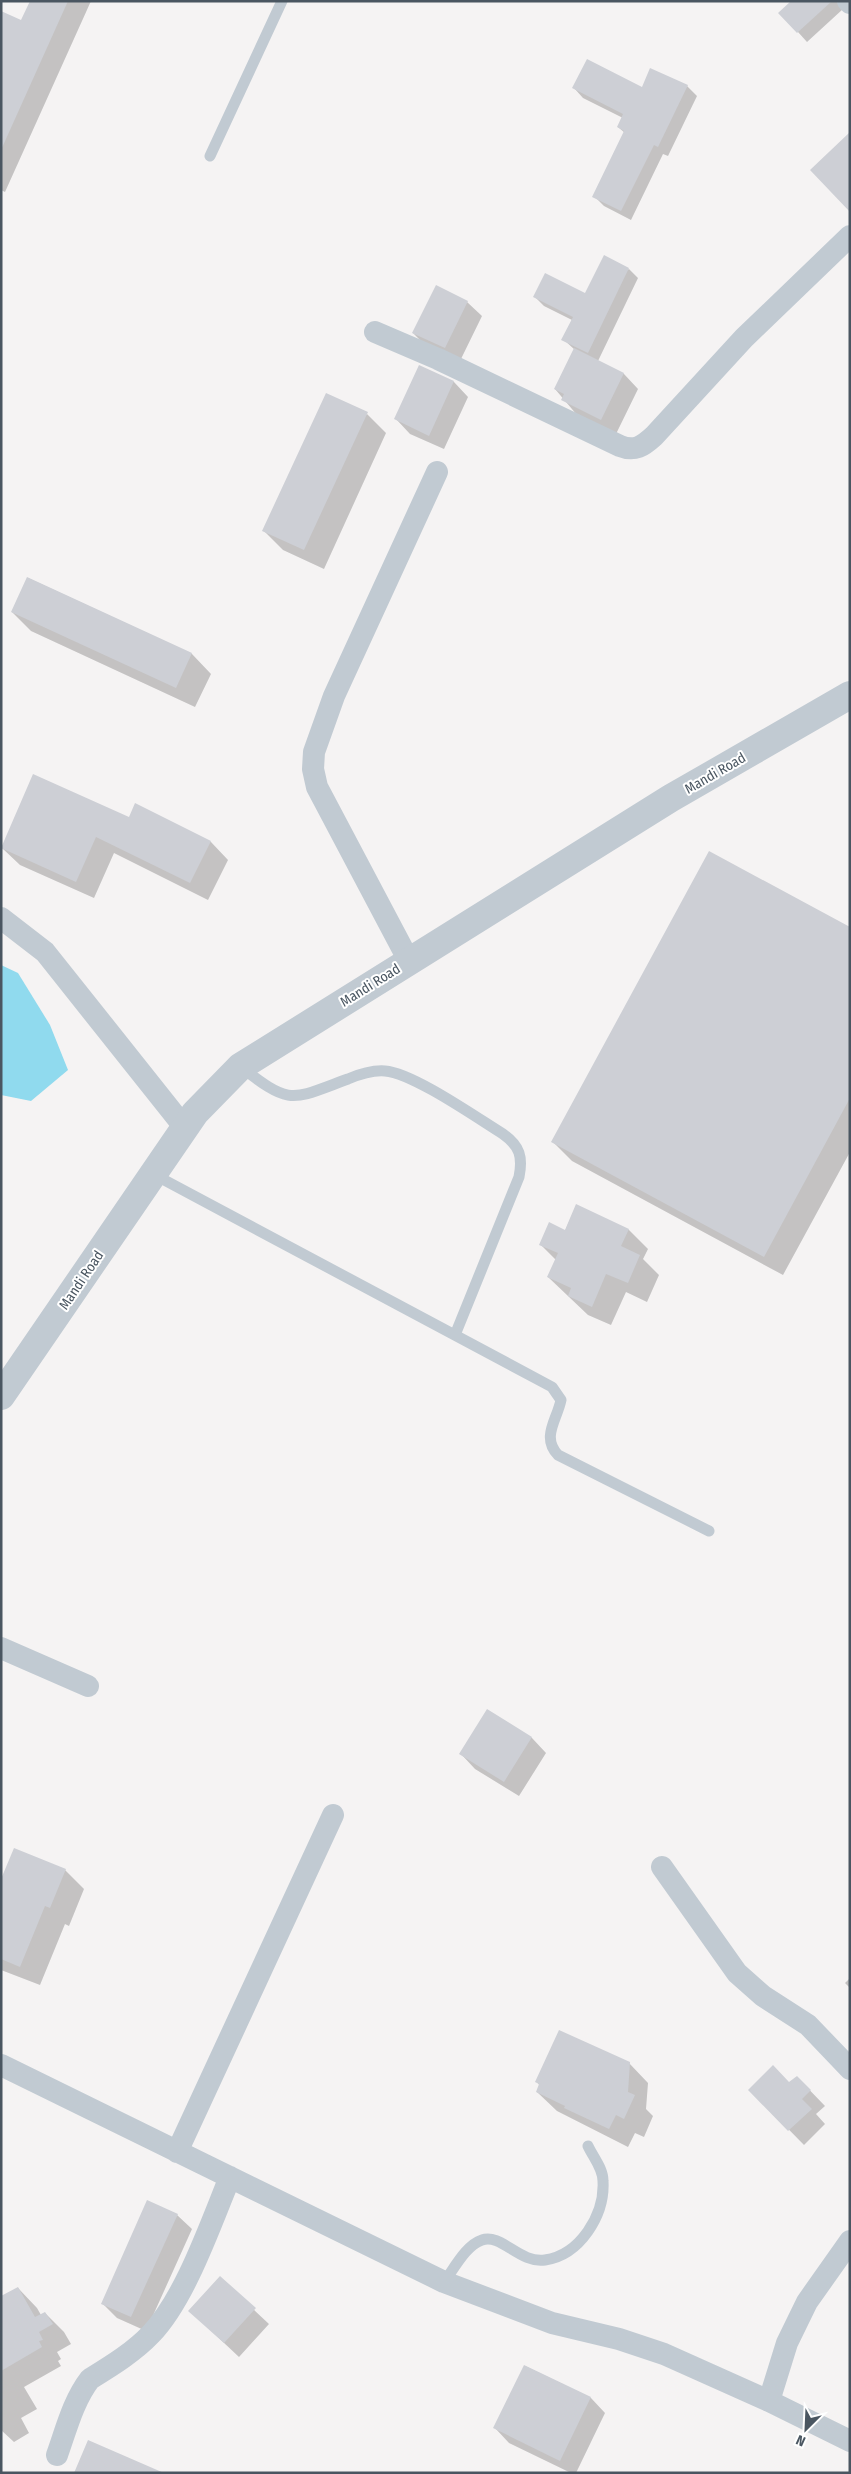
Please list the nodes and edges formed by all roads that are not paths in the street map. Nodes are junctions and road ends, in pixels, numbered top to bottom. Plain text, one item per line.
1 (282, 1) edge
2 (210, 156) dead end
3 (850, 236) edge
4 (375, 332) dead end
5 (437, 472) dead end
6 (850, 695) edge
7 (1, 918) edge
8 (408, 960) junction
9 (240, 1067) junction
10 (184, 1128) junction
11 (153, 1174) junction
12 (455, 1335) junction
13 (1, 1396) edge
14 (709, 1531) dead end
15 (1, 1648) edge
16 (88, 1686) dead end
17 (333, 1815) dead end
18 (662, 1867) dead end
19 (1, 2065) edge
20 (850, 2069) edge
21 (588, 2146) dead end
22 (177, 2152) junction
23 (230, 2178) junction
24 (850, 2241) edge
25 (444, 2282) junction
26 (769, 2401) junction
27 (850, 2441) edge
28 (57, 2455) dead end

1 - 2 lane
3 - 4 street
5 - 8 street
6 - 8 street, Mandi Road
7 - 10 street
8 - 9 street, Mandi Road
9 - 10 street, Mandi Road
9 - 12 lane
10 - 11 street, Mandi Road
11 - 12 lane
11 - 13 street, Mandi Road
12 - 14 lane
15 - 16 street
17 - 22 street
18 - 20 street
19 - 22 street
21 - 25 lane
22 - 23 street
23 - 25 street
23 - 28 street
24 - 26 street
25 - 26 street
26 - 27 street

